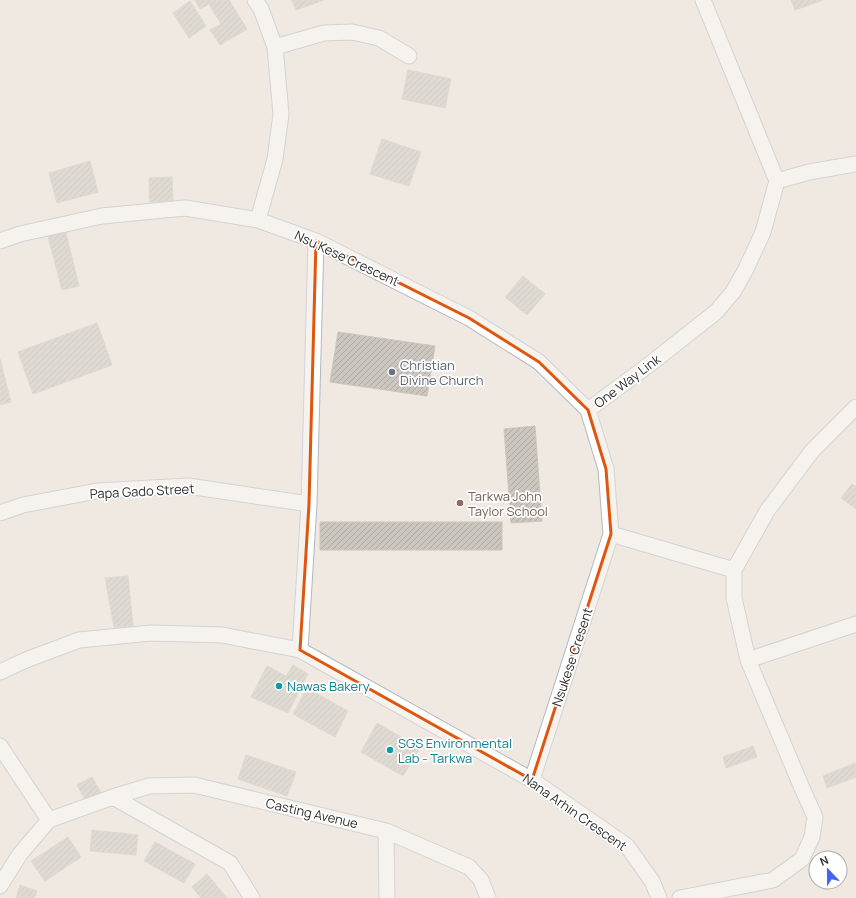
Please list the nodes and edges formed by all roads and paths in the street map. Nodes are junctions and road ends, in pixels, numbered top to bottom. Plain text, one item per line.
1 (255, 0) edge
2 (703, 0) edge
3 (275, 47) junction
4 (409, 56) dead end
5 (856, 164) edge
6 (777, 181) junction
7 (258, 220) junction
8 (0, 241) edge
9 (316, 241) junction
10 (856, 407) edge
11 (588, 410) junction
12 (309, 504) junction
13 (0, 513) edge
14 (611, 534) junction
15 (734, 570) junction
16 (856, 624) edge
17 (300, 650) junction
18 (748, 660) junction
19 (0, 672) edge
20 (0, 746) edge
21 (532, 780) junction
22 (113, 797) junction
23 (49, 820) junction
24 (386, 831) junction
25 (0, 886) edge
26 (252, 898) edge
27 (387, 898) edge
28 (488, 898) edge
29 (659, 898) edge
30 (680, 898) edge

1 - 3 street
2 - 6 street
3 - 4 street
3 - 7 street
5 - 6 street
6 - 11 street, One Way Link
7 - 8 street, Nsu Kese Crescent
7 - 9 street, Nsu Kese Crescent
9 - 11 street, Nsu Kese Crescent
9 - 12 street
10 - 15 street
11 - 14 street, One Way Link
12 - 13 street, Papa Gado Street
12 - 17 street
14 - 15 street
14 - 21 street, Nsukese Cresent
15 - 18 street
16 - 18 street
17 - 19 street, Nana Arhin Crescent
17 - 21 street, Nana Arhin Crescent
18 - 30 street
20 - 23 street
21 - 29 street, Nana Arhin Crescent
22 - 23 street, Casting Avenue
22 - 24 street, Casting Avenue
22 - 26 street
23 - 25 street
24 - 27 street
24 - 28 street, Casting Avenue

